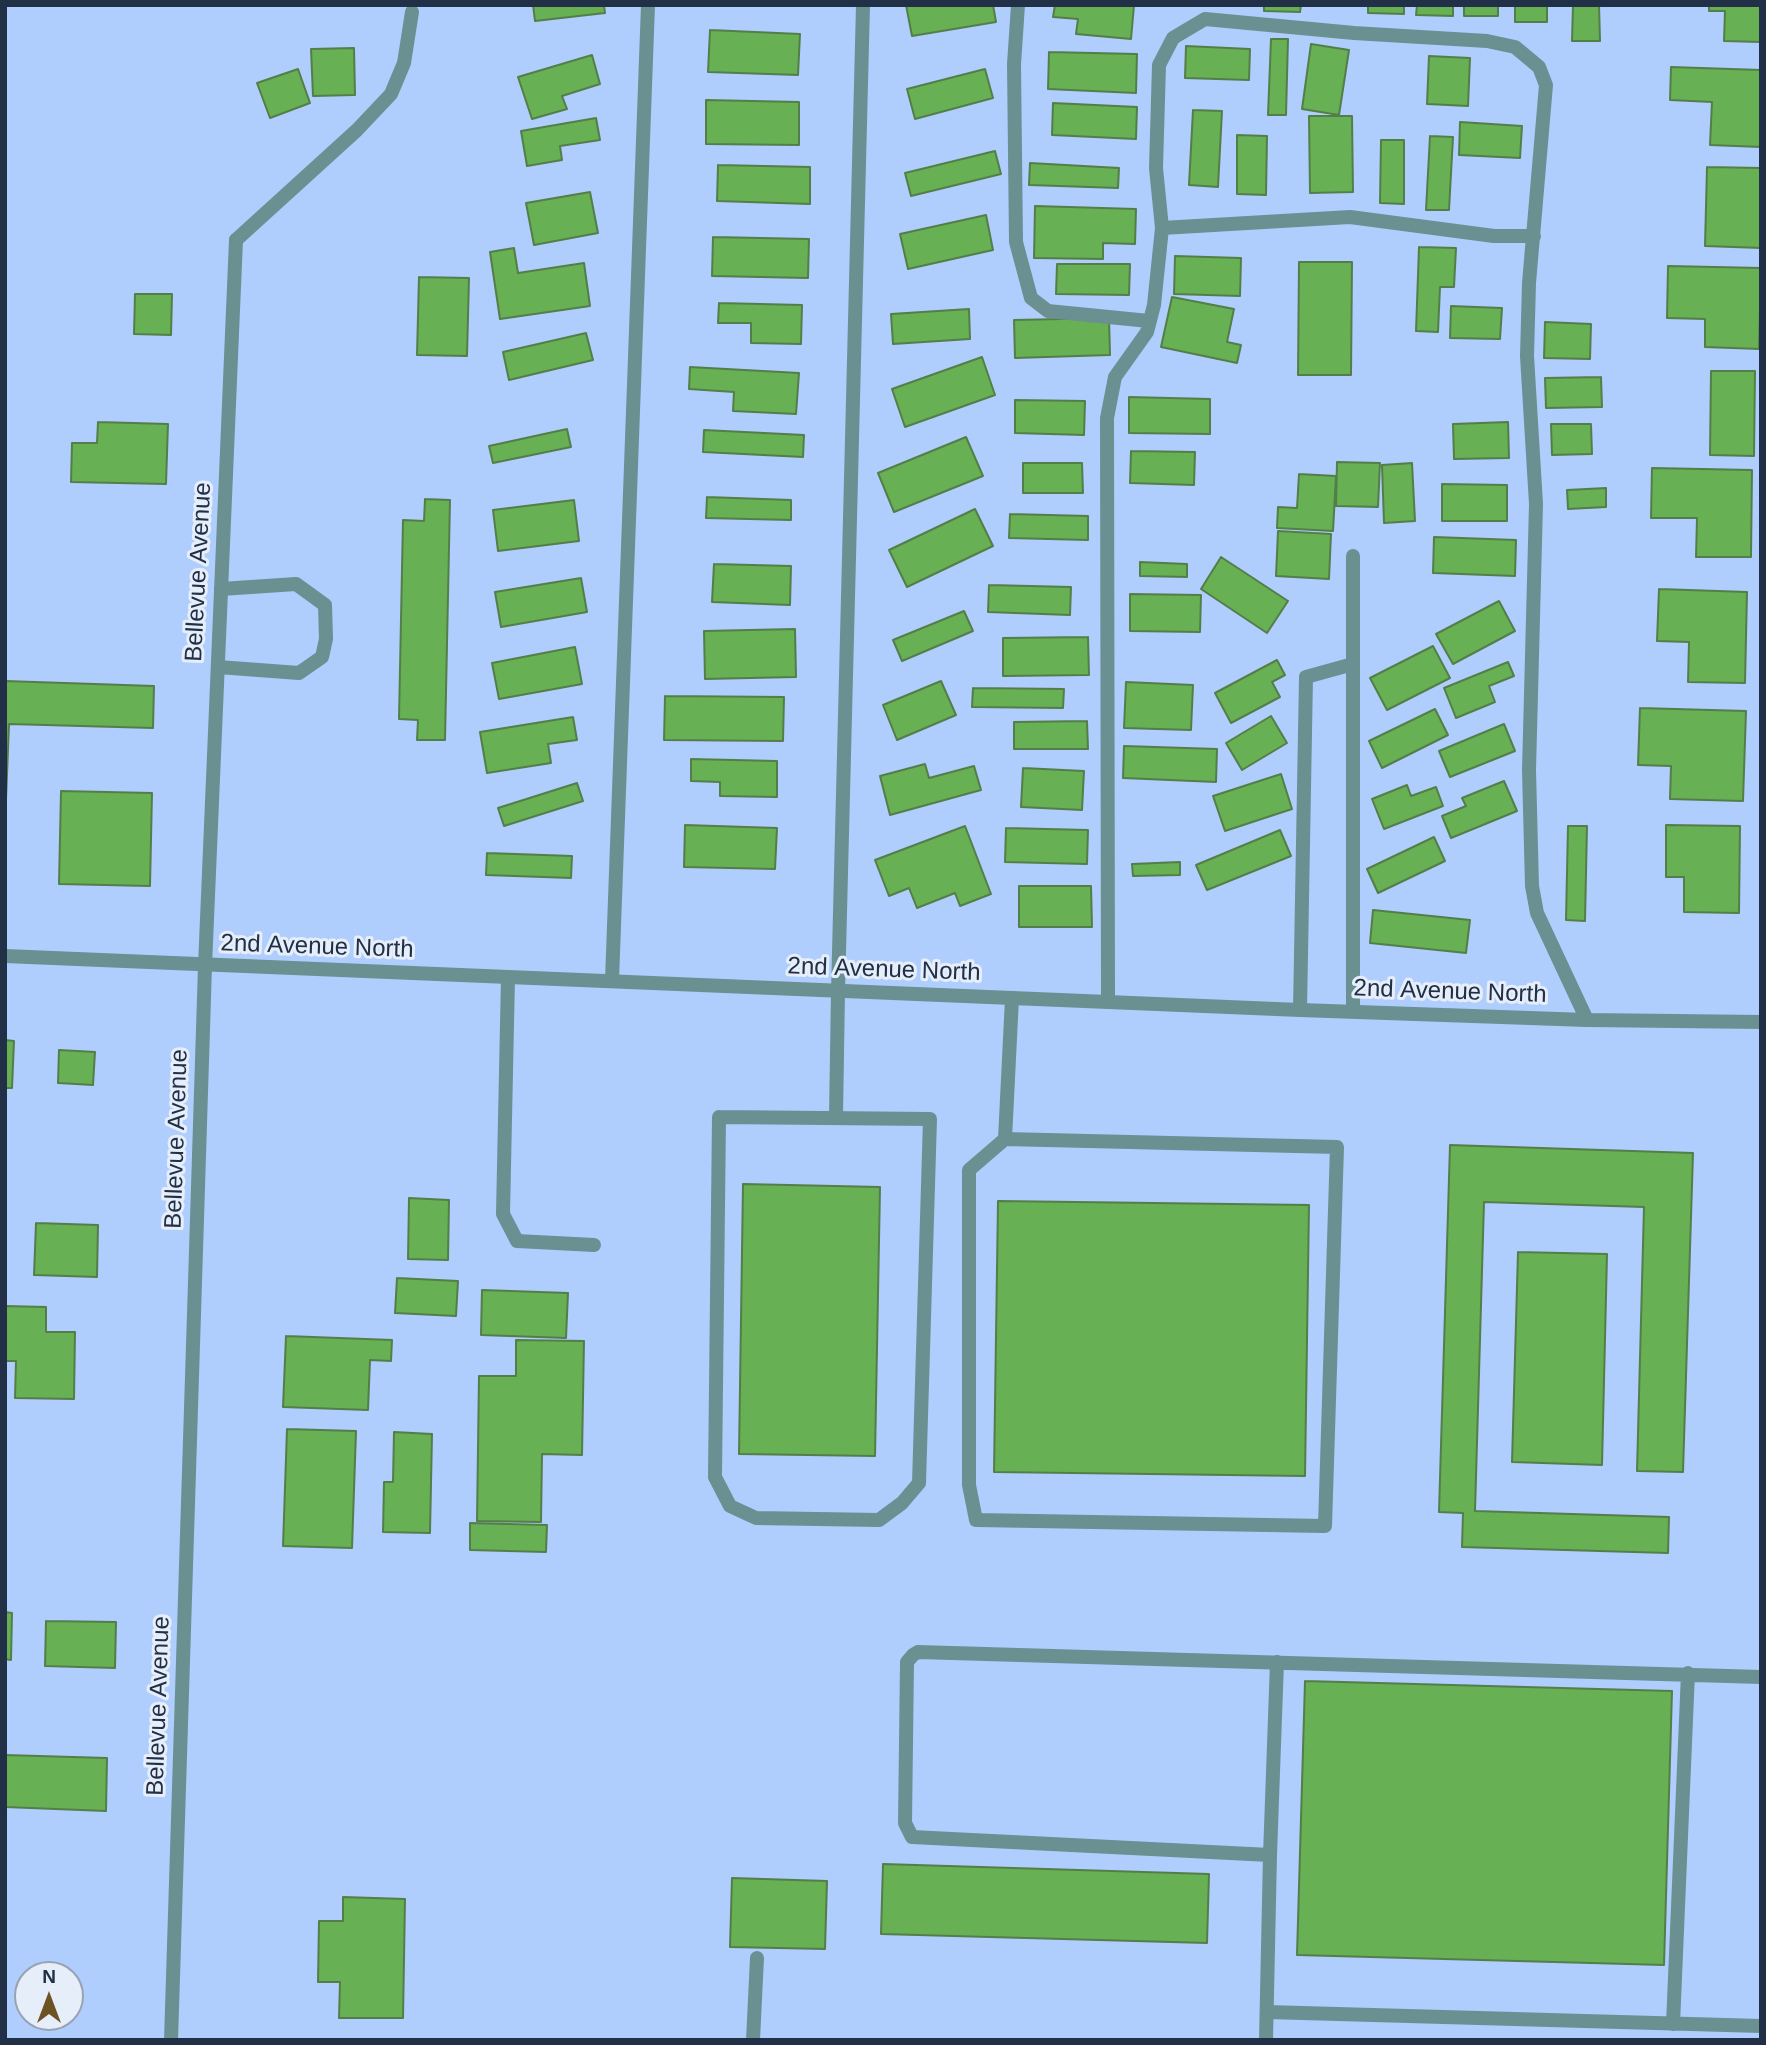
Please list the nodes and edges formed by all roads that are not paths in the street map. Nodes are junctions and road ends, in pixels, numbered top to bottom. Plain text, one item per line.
1 (648, 5) edge
2 (863, 5) edge
3 (1018, 5) edge
4 (412, 12) dead end
5 (1161, 228) junction
6 (1534, 236) junction
7 (1149, 321) junction
8 (1353, 556) dead end
9 (221, 589) junction
10 (1353, 664) junction
11 (218, 667) junction
12 (5, 956) edge
13 (205, 966) junction
14 (508, 977) junction
15 (612, 980) junction
16 (838, 991) junction
17 (1012, 998) junction
18 (1108, 1002) junction
19 (1300, 1010) junction
20 (1353, 1012) junction
21 (1587, 1020) junction
22 (1761, 1022) edge
23 (836, 1117) junction
24 (1005, 1139) junction
25 (594, 1245) dead end
26 (1277, 1662) junction
27 (1688, 1672) junction
28 (1761, 1676) edge
29 (1270, 1855) junction
30 (757, 1958) dead end
31 (1267, 2012) junction
32 (1673, 2024) junction
33 (1761, 2026) edge
34 (171, 2040) edge
35 (753, 2040) edge
36 (1266, 2040) edge

1 - 15 street
2 - 16 street
3 - 7 street
4 - 9 street, Bellevue Avenue
5 - 6 street
5 - 6 street
5 - 7 street
6 - 21 street
7 - 18 street
8 - 10 street
9 - 11 street, Bellevue Avenue
9 - 11 street
10 - 19 street
10 - 20 street
11 - 13 street, Bellevue Avenue
12 - 13 street, 2nd Avenue North
13 - 14 street, 2nd Avenue North
13 - 34 street, Bellevue Avenue
14 - 15 street, 2nd Avenue North
14 - 25 street
15 - 16 street, 2nd Avenue North
16 - 17 street, 2nd Avenue North
16 - 23 street
17 - 18 street, 2nd Avenue North
17 - 24 street
18 - 19 street, 2nd Avenue North
19 - 20 street, 2nd Avenue North
20 - 21 street, 2nd Avenue North
21 - 22 street, 2nd Avenue North
23 - 23 street
24 - 24 street
26 - 27 street
26 - 29 street
26 - 29 street
27 - 28 street
27 - 32 street
29 - 31 street
30 - 35 street
31 - 32 street
31 - 36 street
32 - 33 street

